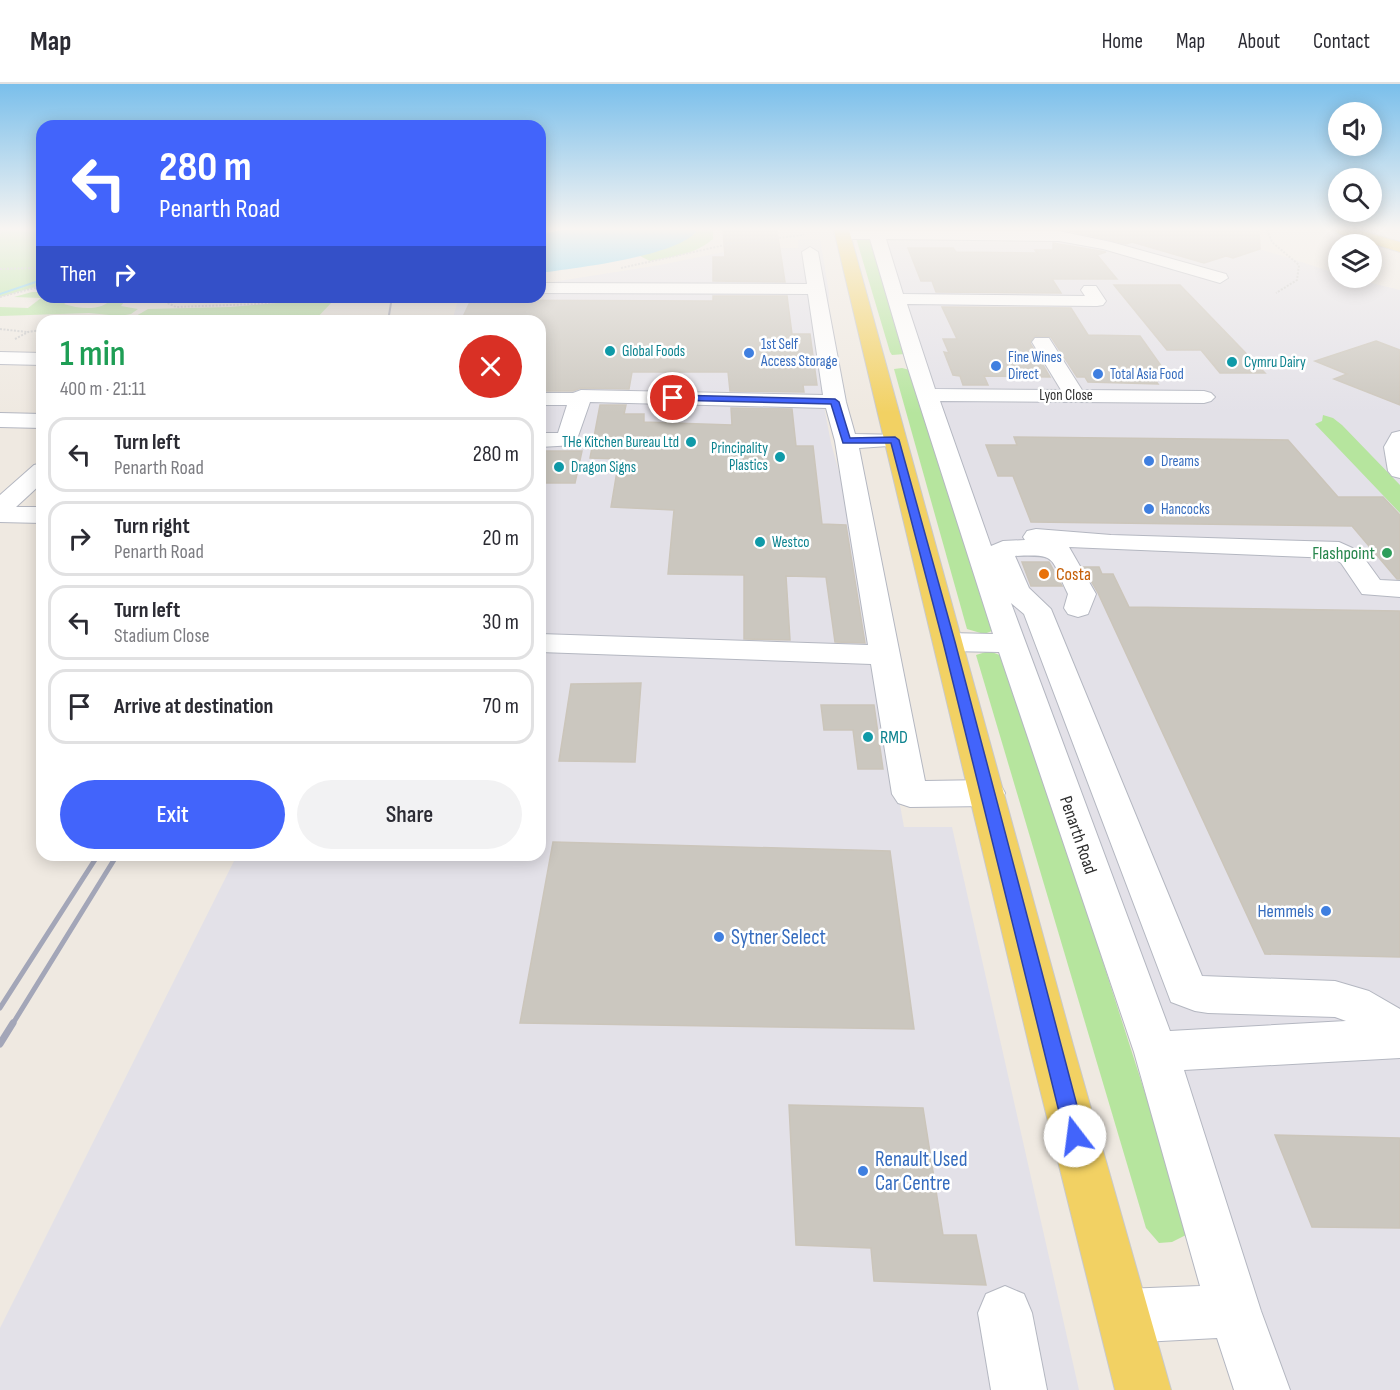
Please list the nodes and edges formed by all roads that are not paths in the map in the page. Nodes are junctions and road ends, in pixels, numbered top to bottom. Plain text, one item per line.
1 (816, 291) edge
2 (876, 291) edge
3 (893, 291) edge
4 (897, 298) junction
5 (1098, 302) dead end
6 (1042, 342) dead end
7 (0, 358) edge
8 (36, 359) edge
9 (896, 362) junction
10 (929, 395) junction
11 (1075, 396) junction
12 (1204, 396) dead end
13 (548, 399) edge
14 (580, 399) junction
15 (835, 402) junction
16 (546, 417) edge
17 (0, 420) edge
18 (36, 421) edge
19 (1400, 438) edge
20 (546, 440) edge
21 (895, 440) junction
22 (846, 441) junction
23 (1400, 471) edge
24 (36, 475) edge
25 (0, 508) edge
26 (0, 514) edge
27 (36, 515) edge
28 (974, 532) junction
29 (1400, 589) edge
30 (1078, 608) dead end
31 (1045, 631) junction
32 (1009, 636) junction
33 (949, 642) junction
34 (546, 643) edge
35 (883, 655) junction
36 (1094, 757) junction
37 (1052, 758) junction
38 (988, 793) junction
39 (1400, 1032) edge
40 (1400, 1038) edge
41 (1156, 1052) junction
42 (1234, 1311) junction
43 (1005, 1313) dead end
44 (1124, 1316) junction
45 (1019, 1390) edge
46 (1143, 1390) edge
47 (1262, 1390) edge

1 - 15 street
2 - 9 main road, Penarth Road
3 - 4 street, Penarth Road
4 - 5 street
4 - 9 street, Penarth Road
6 - 11 street
7 - 8 street
9 - 10 street, Penarth Road
9 - 21 main road, Penarth Road
10 - 11 street, Lyon Close
10 - 28 street, Penarth Road
11 - 12 street, Lyon Close
13 - 14 street
13 - 16 street
14 - 15 street
14 - 20 street
15 - 22 street
17 - 18 street
19 - 23 street
21 - 22 street
21 - 33 main road, Penarth Road
22 - 35 street
24 - 25 street
26 - 27 street
28 - 29 street
28 - 32 street, Penarth Road
30 - 31 street
31 - 32 street
31 - 36 street
32 - 33 street
32 - 37 street, Penarth Road
33 - 38 main road, Penarth Road
34 - 35 street
35 - 38 street
36 - 37 street
36 - 39 street
37 - 41 street, Penarth Road
38 - 44 main road, Penarth Road
40 - 41 street
41 - 42 street, Penarth Road
42 - 44 street
42 - 47 street, Penarth Road
43 - 45 street
44 - 46 main road, Penarth Road

